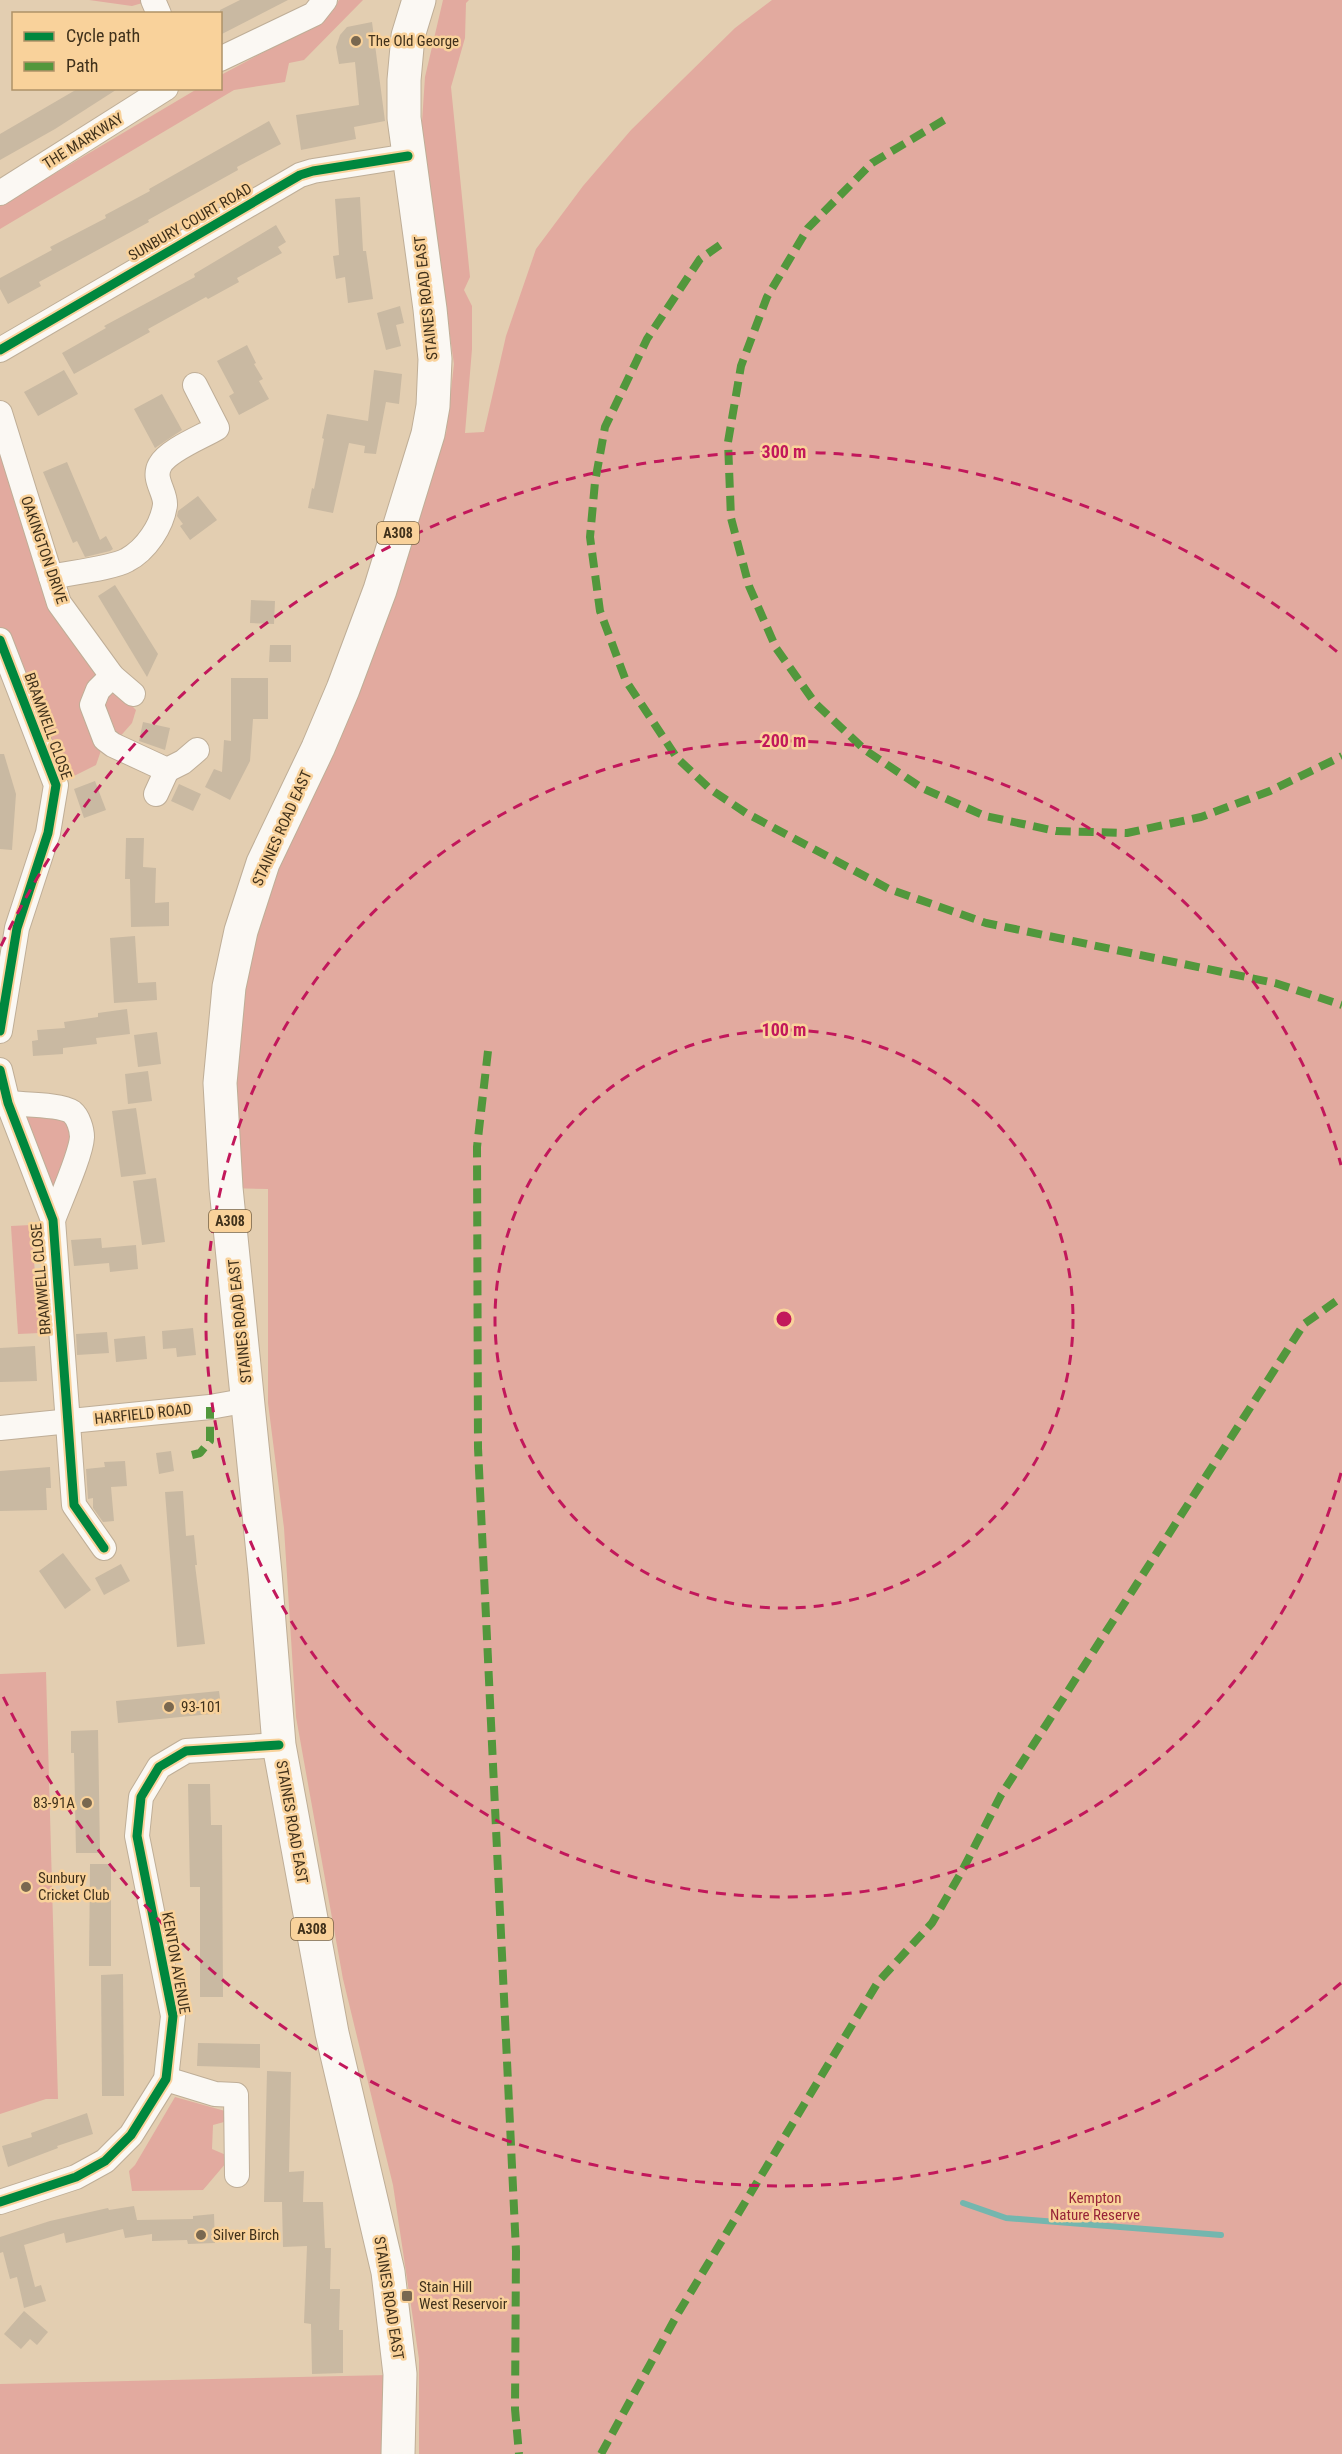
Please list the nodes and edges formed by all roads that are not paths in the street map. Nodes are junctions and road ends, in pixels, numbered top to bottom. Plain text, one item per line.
1 (325, 0) edge
2 (419, 0) edge
3 (222, 58) edge
4 (162, 90) edge
5 (408, 156) junction
6 (0, 193) edge
7 (0, 350) edge
8 (195, 385) dead end
9 (0, 413) edge
10 (51, 577) junction
11 (0, 641) edge
12 (112, 676) junction
13 (133, 694) dead end
14 (197, 750) dead end
15 (167, 770) junction
16 (156, 794) dead end
17 (0, 1031) edge
18 (0, 1070) edge
19 (8, 1103) junction
20 (53, 1220) junction
21 (249, 1400) junction
22 (67, 1423) junction
23 (0, 1428) edge
24 (104, 1548) dead end
25 (279, 1745) junction
26 (166, 2079) junction
27 (237, 2175) dead end
28 (0, 2202) edge
29 (398, 2454) edge

1 - 3 street
2 - 5 highway, STAINES ROAD EAST / A308
4 - 6 street, THE MARKWAY
5 - 7 street, SUNBURY COURT ROAD
5 - 21 highway, STAINES ROAD EAST / A308
8 - 10 street
9 - 10 street, OAKINGTON DRIVE
10 - 12 street, OAKINGTON DRIVE
11 - 17 street, BRAMWELL CLOSE
12 - 13 street, OAKINGTON DRIVE
12 - 15 street
14 - 15 street
15 - 16 street
18 - 19 street, BRAMWELL CLOSE
19 - 20 street, BRAMWELL CLOSE
19 - 20 street, BRAMWELL CLOSE
20 - 22 street, BRAMWELL CLOSE
21 - 22 street, HARFIELD ROAD
21 - 25 highway, STAINES ROAD EAST / A308
22 - 23 street, HARFIELD ROAD
22 - 24 street, BRAMWELL CLOSE
25 - 26 street, KENTON AVENUE
25 - 29 highway, STAINES ROAD EAST / A308
26 - 27 street
26 - 28 street, KENTON AVENUE

